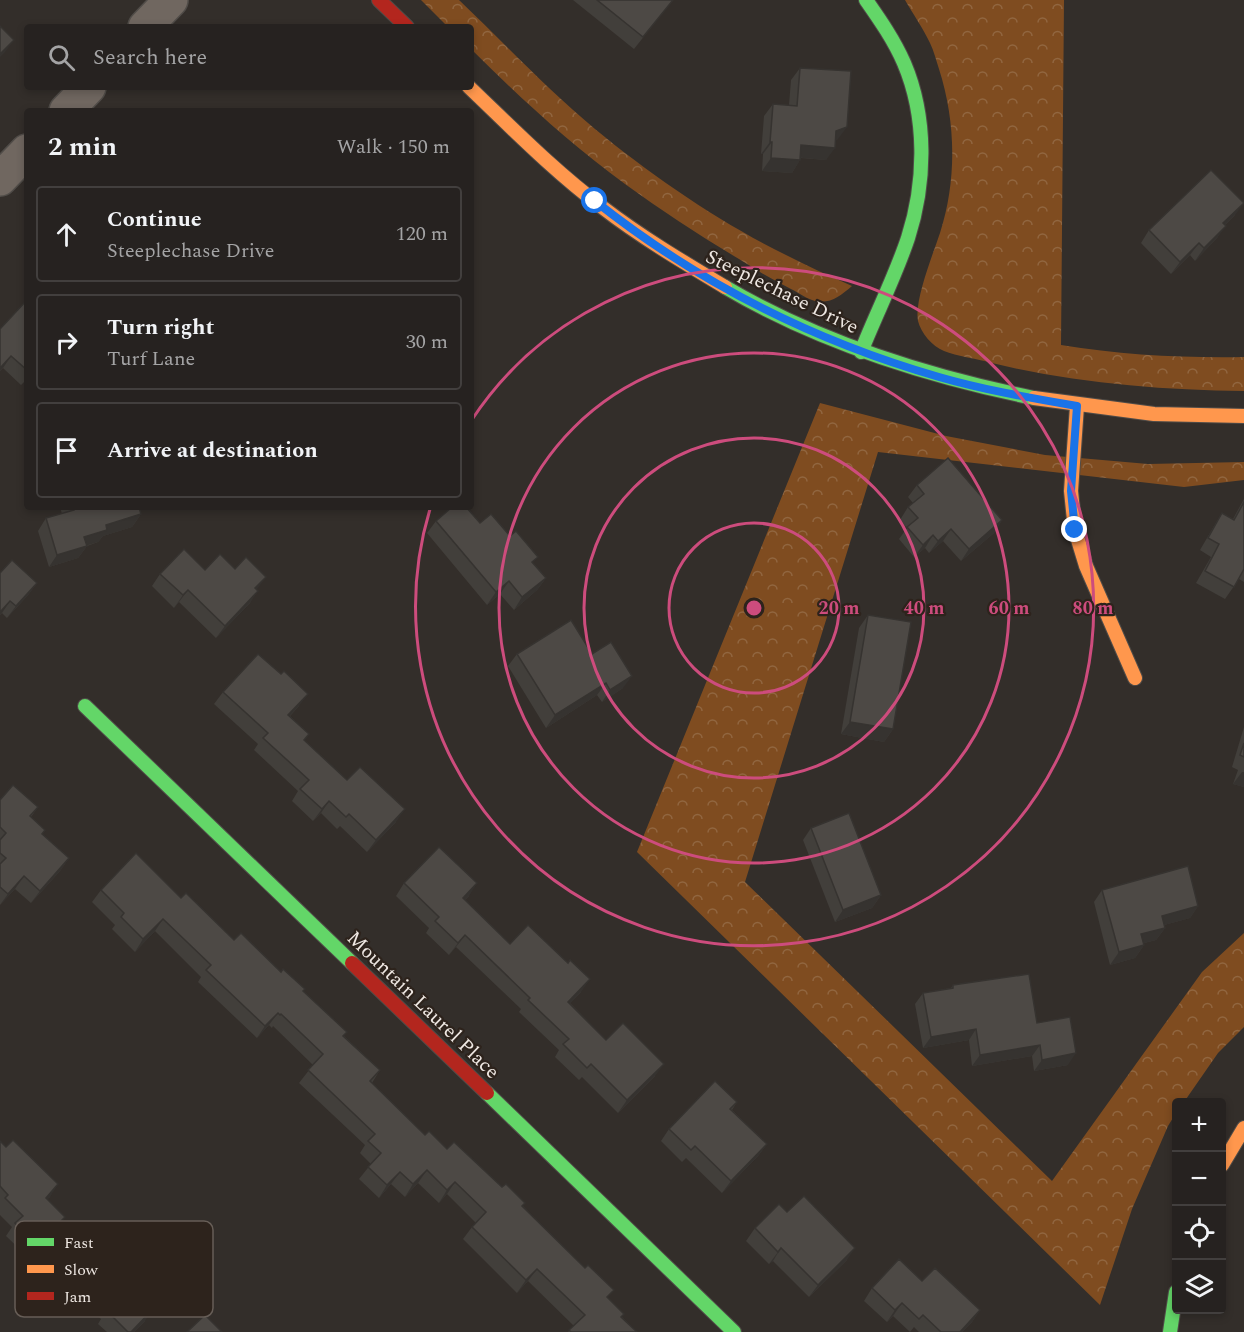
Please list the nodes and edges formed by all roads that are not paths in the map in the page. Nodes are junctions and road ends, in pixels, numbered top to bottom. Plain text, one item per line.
1 (171, 0) edge
2 (379, 0) edge
3 (866, 0) edge
4 (148, 24) edge
5 (404, 24) edge
6 (85, 90) edge
7 (472, 90) edge
8 (69, 108) edge
9 (24, 154) edge
10 (0, 179) edge
11 (861, 352) junction
12 (1077, 406) junction
13 (1244, 416) edge
14 (1135, 678) dead end
15 (85, 706) dead end
16 (1244, 1128) edge
17 (1226, 1157) edge
18 (1173, 1314) edge
19 (734, 1332) edge
20 (1170, 1332) edge

1 - 4 street
2 - 5 street
3 - 11 street
6 - 8 street
7 - 11 street, Steeplechase Drive
9 - 10 street
11 - 12 street, Steeplechase Drive
12 - 13 street, Steeplechase Drive
12 - 14 street
15 - 19 street, Mountain Laurel Place
16 - 17 street
18 - 20 street

